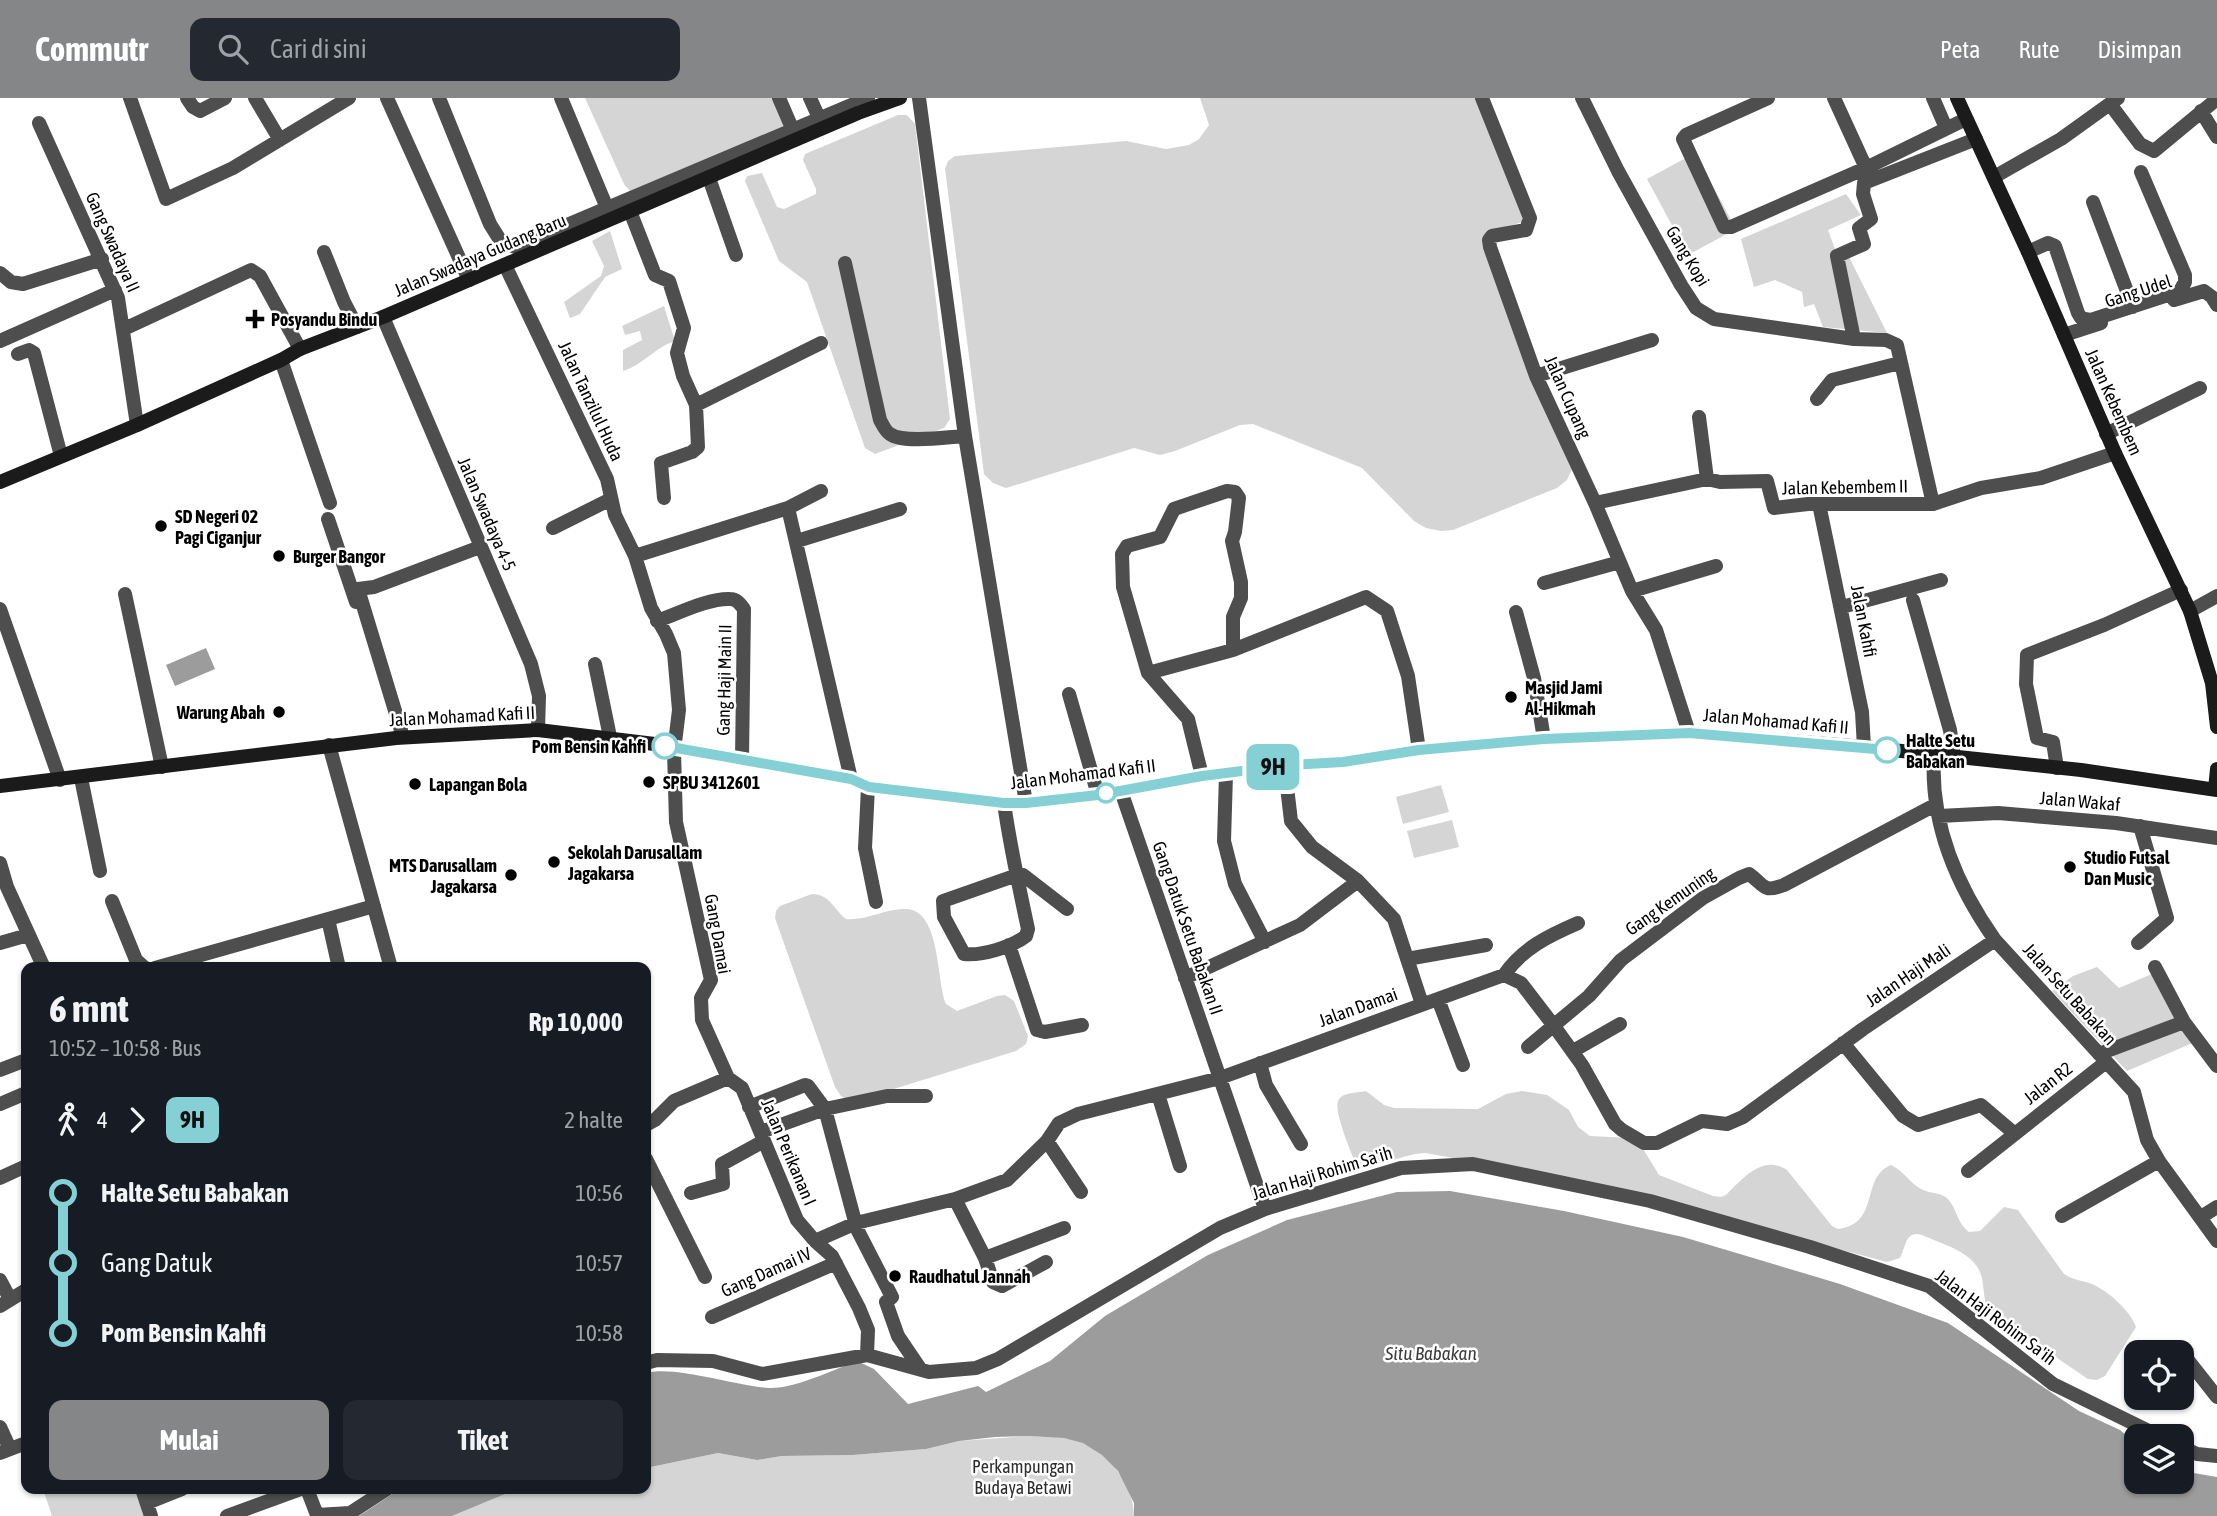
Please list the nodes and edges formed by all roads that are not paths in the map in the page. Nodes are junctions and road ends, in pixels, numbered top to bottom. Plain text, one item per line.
1 (130, 98) edge
2 (187, 98) edge
3 (225, 98) edge
4 (255, 98) edge
5 (349, 98) edge
6 (387, 98) edge
7 (439, 98) edge
8 (561, 98) edge
9 (779, 98) edge
10 (810, 98) edge
11 (868, 98) edge
12 (900, 98) edge
13 (919, 98) edge
14 (1582, 98) edge
15 (1768, 98) edge
16 (1834, 98) edge
17 (1933, 98) edge
18 (1956, 98) edge
19 (1485, 99) edge
20 (2217, 99) edge
21 (2114, 101) edge
22 (2201, 111) junction
23 (819, 118) junction
24 (1966, 119) junction
25 (39, 123) dead end
26 (792, 128) junction
27 (1946, 128) junction
28 (2217, 137) edge
29 (1976, 139) junction
30 (281, 140) junction
31 (1866, 168) junction
32 (2141, 172) dead end
33 (1994, 177) junction
34 (709, 178) junction
35 (2093, 202) dead end
36 (607, 208) junction
37 (630, 211) junction
38 (324, 252) dead end
39 (2028, 252) junction
40 (736, 255) dead end
41 (102, 259) junction
42 (845, 263) dead end
43 (505, 265) junction
44 (0, 273) edge
45 (469, 280) junction
46 (116, 290) junction
47 (2217, 305) edge
48 (2133, 307) junction
49 (383, 317) junction
50 (357, 327) junction
51 (124, 329) junction
52 (2063, 338) junction
53 (1854, 339) junction
54 (1653, 340) dead end
55 (0, 341) edge
56 (821, 343) dead end
57 (300, 349) junction
58 (18, 354) dead end
59 (281, 360) junction
60 (1900, 363) junction
61 (1536, 376) junction
62 (2200, 388) dead end
63 (1817, 400) dead end
64 (696, 405) junction
65 (1699, 417) dead end
66 (137, 425) junction
67 (2106, 434) junction
68 (965, 436) junction
69 (2115, 453) junction
70 (61, 456) junction
71 (1707, 479) junction
72 (0, 482) edge
73 (821, 491) dead end
74 (664, 498) dead end
75 (611, 499) junction
76 (330, 503) dead end
77 (1595, 503) junction
78 (1819, 504) junction
79 (1933, 505) junction
80 (788, 508) junction
81 (900, 509) dead end
82 (328, 519) dead end
83 (553, 528) dead end
84 (797, 541) junction
85 (480, 547) junction
86 (635, 556) junction
87 (1620, 562) junction
88 (1716, 566) dead end
89 (1941, 580) dead end
90 (1544, 583) dead end
91 (2181, 590) junction
92 (1632, 591) junction
93 (125, 594) dead end
94 (2217, 596) edge
95 (1913, 600) dead end
96 (1842, 607) junction
97 (0, 609) edge
98 (2190, 611) junction
99 (1516, 612) dead end
100 (657, 621) junction
101 (1233, 650) junction
102 (595, 664) dead end
103 (1148, 673) junction
104 (1069, 694) dead end
105 (2217, 727) edge
106 (538, 730) junction
107 (1689, 733) junction
108 (610, 737) junction
109 (400, 738) junction
110 (1544, 739) junction
111 (1864, 747) junction
112 (331, 750) junction
113 (1419, 750) junction
114 (674, 755) junction
115 (1934, 756) junction
116 (1954, 757) junction
117 (742, 759) junction
118 (162, 767) junction
119 (2057, 768) junction
120 (2217, 769) edge
121 (1202, 776) junction
122 (1289, 776) junction
123 (81, 778) junction
124 (1226, 778) junction
125 (851, 779) junction
126 (60, 780) junction
127 (0, 786) edge
128 (869, 787) junction
129 (2216, 789) edge
130 (1098, 795) junction
131 (1123, 800) junction
132 (1026, 803) junction
133 (1005, 807) junction
134 (1936, 808) junction
135 (2140, 826) junction
136 (2217, 838) edge
137 (0, 863) edge
138 (100, 871) dead end
139 (1017, 875) junction
140 (1358, 881) junction
141 (112, 901) dead end
142 (876, 902) dead end
143 (374, 906) junction
144 (1067, 909) dead end
145 (328, 919) junction
146 (1578, 923) dead end
147 (28, 935) junction
148 (1995, 940) junction
149 (1265, 942) junction
150 (0, 943) edge
151 (2138, 943) dead end
152 (1009, 945) junction
153 (1486, 945) dead end
154 (1407, 959) junction
155 (41, 962) edge
156 (138, 962) edge
157 (176, 962) edge
158 (338, 962) edge
159 (389, 962) edge
160 (2155, 967) dead end
161 (1504, 975) junction
162 (1185, 978) junction
163 (1438, 999) junction
164 (1422, 1004) junction
165 (2184, 1022) junction
166 (1620, 1024) dead end
167 (1082, 1025) dead end
168 (1554, 1027) junction
169 (1843, 1043) junction
170 (1528, 1046) dead end
171 (1573, 1051) junction
172 (2102, 1058) junction
173 (21, 1062) edge
174 (1260, 1063) junction
175 (1463, 1065) dead end
176 (2217, 1066) edge
177 (0, 1070) edge
178 (728, 1078) junction
179 (1220, 1078) junction
180 (1158, 1094) junction
181 (21, 1095) edge
182 (926, 1096) dead end
183 (0, 1104) edge
184 (749, 1107) junction
185 (825, 1109) junction
186 (651, 1122) edge
187 (2015, 1134) junction
188 (763, 1136) junction
189 (1047, 1141) junction
190 (1301, 1144) dead end
191 (2159, 1161) junction
192 (1180, 1166) dead end
193 (21, 1168) edge
194 (651, 1169) edge
195 (1968, 1171) dead end
196 (0, 1178) edge
197 (1081, 1192) dead end
198 (691, 1193) dead end
199 (955, 1199) junction
200 (2217, 1207) edge
201 (1265, 1209) junction
202 (2062, 1216) dead end
203 (2201, 1217) junction
204 (856, 1223) junction
205 (1064, 1228) dead end
206 (815, 1241) junction
207 (2217, 1241) edge
208 (985, 1258) junction
209 (1046, 1262) dead end
210 (836, 1263) junction
211 (705, 1277) dead end
212 (0, 1280) edge
213 (21, 1293) edge
214 (5, 1303) edge
215 (712, 1318) dead end
216 (867, 1355) junction
217 (651, 1362) edge
218 (2194, 1368) edge
219 (921, 1370) junction
220 (2217, 1397) edge
221 (2135, 1424) edge
222 (0, 1427) edge
223 (5, 1451) edge
224 (2194, 1453) edge
225 (2217, 1456) edge
226 (170, 1494) edge
227 (286, 1494) edge
228 (309, 1494) edge
229 (367, 1494) edge
230 (147, 1503) edge
231 (227, 1516) edge
232 (317, 1516) edge

1 - 30 street
2 - 3 street
4 - 30 street
5 - 30 street
6 - 45 street
7 - 36 street
8 - 36 street
9 - 26 street
10 - 23 street
11 - 23 street
12 - 34 main road, Jalan Swadaya Gudang Baru
13 - 68 street
14 - 53 street, Gang Kopi
15 - 31 street
16 - 31 street
17 - 27 street
18 - 24 main road, Jalan Kebembem
19 - 61 street, Jalan Cupang
20 - 22 street
21 - 22 street
21 - 33 street
22 - 28 street
23 - 26 street
24 - 27 street
24 - 29 main road, Jalan Kebembem
25 - 41 street, Gang Swadaya II
26 - 36 street
27 - 31 street
29 - 33 main road, Jalan Kebembem
29 - 53 street
32 - 48 street
33 - 39 main road, Jalan Kebembem
34 - 37 main road, Jalan Swadaya Gudang Baru
34 - 40 street
35 - 48 street
37 - 43 main road, Jalan Swadaya Gudang Baru
37 - 64 street
38 - 50 street
39 - 48 street
39 - 52 main road, Jalan Kebembem
41 - 44 street
41 - 46 street, Gang Swadaya II
42 - 68 street
43 - 45 main road, Jalan Swadaya Gudang Baru
43 - 75 street, Jalan Tanzilul Huda
45 - 49 main road, Jalan Swadaya Gudang Baru
46 - 51 street, Gang Swadaya II
46 - 55 street
47 - 52 street, Gang Udel
49 - 50 main road, Jalan Swadaya Gudang Baru
49 - 85 street, Jalan Swadaya 4-5
50 - 57 main road, Jalan Swadaya Gudang Baru
51 - 57 street
51 - 66 street, Gang Swadaya II
52 - 67 main road, Jalan Kebembem
53 - 60 street, Gang Kopi
54 - 61 street
56 - 64 street
57 - 59 main road, Jalan Swadaya Gudang Baru
58 - 70 street
59 - 66 main road, Jalan Swadaya Gudang Baru
59 - 76 street
60 - 63 street
60 - 79 street
61 - 77 street, Jalan Cupang
62 - 67 street
64 - 74 street
65 - 71 street
66 - 70 main road, Jalan Swadaya Gudang Baru
67 - 69 main road, Jalan Kebembem
68 - 132 street
69 - 79 street, Jalan Kebembem II
69 - 91 main road, Jalan Kebembem
70 - 72 main road, Jalan Swadaya Gudang Baru
71 - 77 street, Jalan Kebembem II
71 - 78 street, Jalan Kebembem II
73 - 80 street
75 - 83 street
75 - 86 street, Jalan Tanzilul Huda
77 - 87 street, Jalan Cupang
78 - 79 street, Jalan Kebembem II
78 - 96 street, Jalan Kahfi
80 - 84 street
80 - 86 street
81 - 84 street
82 - 109 street
84 - 125 street
85 - 106 street, Jalan Swadaya 4-5
85 - 109 street
86 - 100 street, Jalan Tanzilul Huda
87 - 90 street
87 - 92 street, Jalan Cupang
88 - 92 street
89 - 96 street
91 - 98 main road, Jalan Kebembem
91 - 119 street
92 - 107 street, Jalan Cupang
93 - 118 street
94 - 98 street
95 - 116 street
96 - 111 street, Jalan Kahfi
97 - 126 street
98 - 105 main road, Jalan Kebembem
99 - 110 street
100 - 114 street, Gang Damai
100 - 117 street, Gang Haji Main II
101 - 103 street
101 - 103 street
101 - 113 street
102 - 108 street
103 - 121 street
104 - 130 street
106 - 108 main road, Jalan Mohamad Kafi II
106 - 109 main road, Jalan Mohamad Kafi II
107 - 110 main road, Jalan Mohamad Kafi II
107 - 111 main road, Jalan Mohamad Kafi II
108 - 114 main road, Jalan Mohamad Kafi II
109 - 112 main road, Jalan Mohamad Kafi II
110 - 113 main road, Jalan Mohamad Kafi II
111 - 115 main road, Jalan Mohamad Kafi II
112 - 118 main road, Jalan Mohamad Kafi II
112 - 143 street
113 - 122 main road, Jalan Mohamad Kafi II
114 - 117 main road, Jalan Mohamad Kafi II
114 - 178 street, Gang Damai
115 - 116 main road, Jalan Mohamad Kafi II
115 - 134 street, Jalan Setu Babakan
116 - 119 main road, Jalan Mohamad Kafi II
117 - 125 main road, Jalan Mohamad Kafi II
118 - 123 main road, Jalan Mohamad Kafi II
119 - 129 main road, Jalan Mohamad Kafi II
120 - 129 main road
121 - 124 main road, Jalan Mohamad Kafi II
121 - 131 main road, Jalan Mohamad Kafi II
122 - 124 main road, Jalan Mohamad Kafi II
122 - 140 street
123 - 126 main road, Jalan Mohamad Kafi II
123 - 138 street
124 - 149 street
125 - 128 main road, Jalan Mohamad Kafi II
126 - 127 main road, Jalan Mohamad Kafi II
128 - 133 main road, Jalan Mohamad Kafi II
128 - 142 street
130 - 131 main road, Jalan Mohamad Kafi II
130 - 132 main road, Jalan Mohamad Kafi II
131 - 162 street, Gang Datuk Setu Babakan II
132 - 133 main road, Jalan Mohamad Kafi II
133 - 139 street
134 - 135 street, Jalan Wakaf
134 - 148 street, Jalan Setu Babakan
134 - 168 street, Gang Kemuning
135 - 136 street, Jalan Wakaf
135 - 151 street
137 - 147 street
139 - 144 street
139 - 152 street
139 - 152 street
140 - 149 street
140 - 154 street
141 - 156 street
143 - 145 street
143 - 159 street
145 - 157 street
145 - 158 street
146 - 161 street
147 - 150 street
147 - 155 street
148 - 169 street, Jalan Haji Mali
148 - 172 street, Jalan Setu Babakan
149 - 162 street
152 - 167 street
153 - 154 street
154 - 164 street
160 - 165 street
161 - 163 street, Jalan Damai
161 - 168 street
162 - 179 street, Gang Datuk Setu Babakan II
163 - 164 street, Jalan Damai
163 - 175 street
164 - 174 street, Jalan Damai
165 - 172 street, Jalan R2
165 - 176 street
166 - 171 street
168 - 170 street
168 - 171 street
169 - 171 street
169 - 187 street
172 - 187 street, Jalan R2
172 - 191 street, Jalan Setu Babakan
173 - 177 street
174 - 179 street, Jalan Damai
174 - 190 street
178 - 184 street, Jalan Perikanan I
178 - 186 street
179 - 180 street, Jalan Damai
179 - 201 street, Gang Datuk Setu Babakan II
180 - 189 street, Jalan Damai
180 - 192 street
181 - 183 street
182 - 185 street
184 - 185 street
184 - 188 street, Jalan Perikanan I
185 - 188 street
185 - 204 street
187 - 195 street, Jalan R2
188 - 198 street
188 - 206 street, Jalan Perikanan I
189 - 197 street
189 - 199 street, Jalan Damai
191 - 202 street
191 - 203 street, Jalan Setu Babakan
193 - 196 street
194 - 211 street
199 - 204 street, Jalan Damai
199 - 208 street
200 - 203 street
201 - 219 street, Jalan Haji Rohim Sa'ih
201 - 221 street, Jalan Haji Rohim Sa'ih
203 - 207 street, Jalan Setu Babakan
204 - 206 street, Jalan Damai
204 - 219 street
205 - 208 street
206 - 210 street, Jalan Perikanan I
208 - 209 street
210 - 215 street, Gang Damai IV
210 - 216 street, Jalan Perikanan I
212 - 214 street
213 - 214 street
216 - 217 street, Jalan Haji Rohim Sa'ih
216 - 219 street, Jalan Haji Rohim Sa'ih
218 - 220 street
222 - 223 street
224 - 225 street
226 - 230 street
227 - 231 street
228 - 232 street
229 - 232 street

